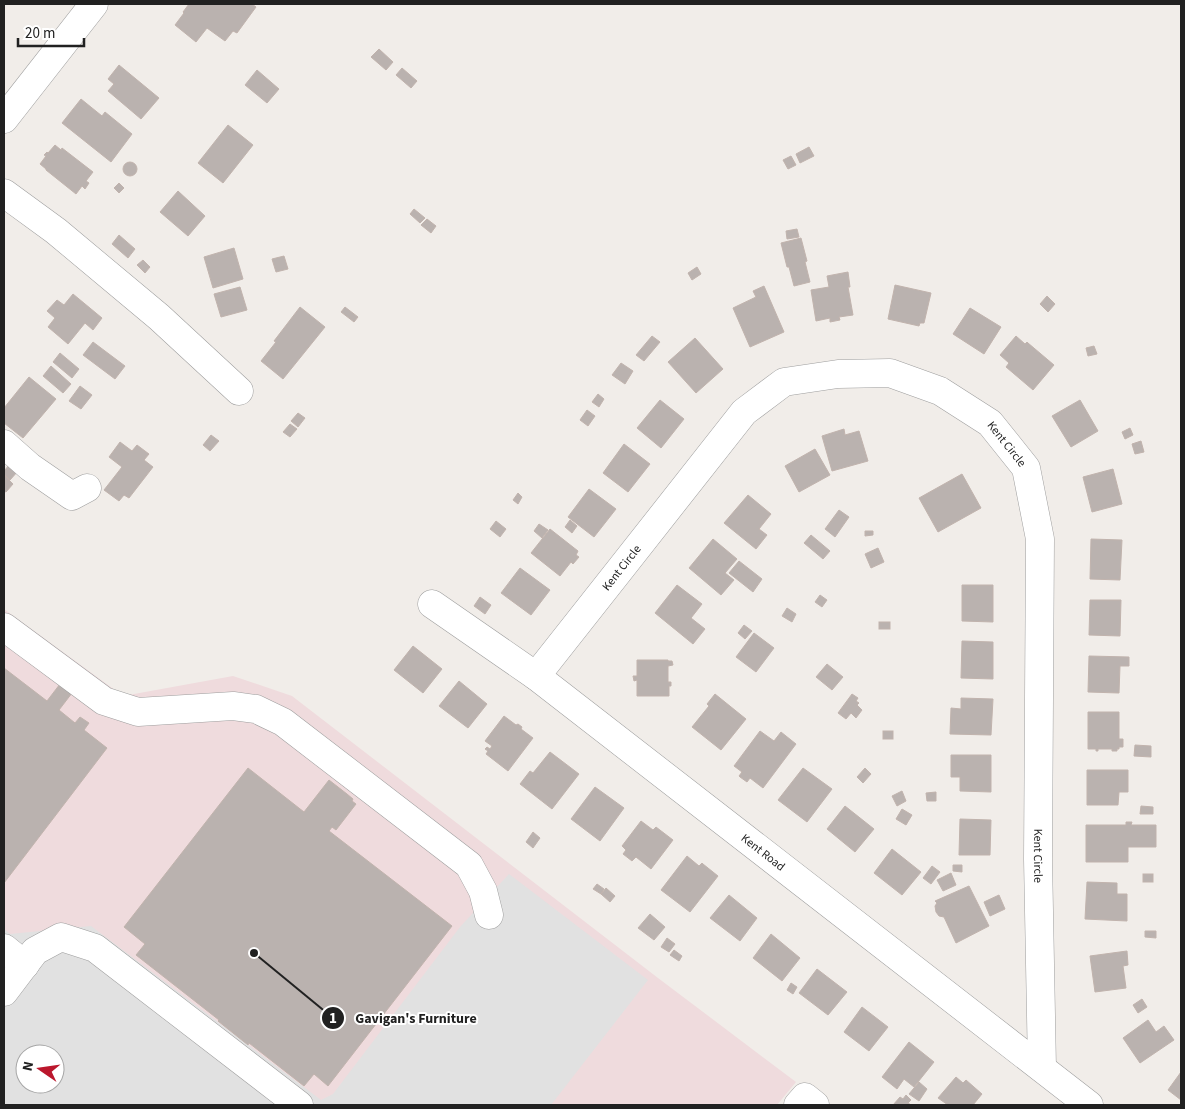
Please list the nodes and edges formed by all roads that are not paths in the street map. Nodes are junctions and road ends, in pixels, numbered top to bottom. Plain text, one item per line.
1 (94, 4) edge
2 (4, 119) edge
3 (4, 193) edge
4 (239, 391) dead end
5 (4, 444) edge
6 (87, 488) dead end
7 (432, 604) dead end
8 (4, 627) edge
9 (536, 676) junction
10 (489, 915) dead end
11 (14, 957) edge
12 (4, 992) edge
13 (1042, 1068) junction
14 (299, 1105) edge
15 (798, 1105) edge
16 (815, 1105) edge
17 (1090, 1105) edge

1 - 2 street
3 - 4 street
5 - 6 street
7 - 9 street, Kent Road
8 - 10 street
9 - 13 street, Kent Road
9 - 13 street, Kent Circle
11 - 12 street
11 - 14 street
13 - 17 street, Kent Road
15 - 16 street

